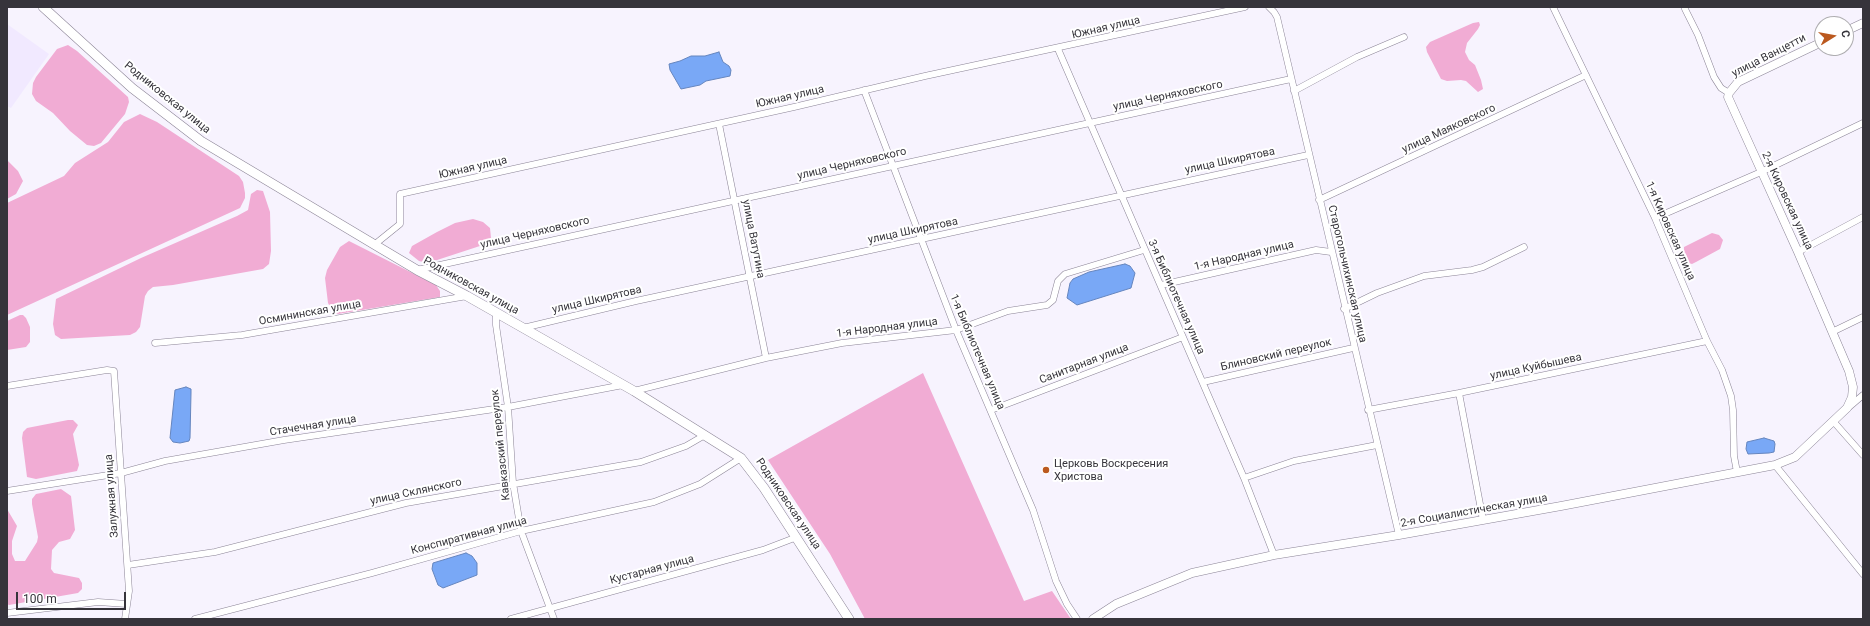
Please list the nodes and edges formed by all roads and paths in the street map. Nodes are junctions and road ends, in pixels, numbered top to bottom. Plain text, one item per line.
1 (43, 7) edge
2 (1245, 7) edge
3 (1269, 7) edge
4 (1553, 7) edge
5 (1685, 9) dead end
6 (1404, 37) dead end
7 (1814, 46) edge
8 (1058, 49) junction
9 (1586, 75) junction
10 (1291, 79) junction
11 (864, 90) junction
12 (1294, 91) junction
13 (1729, 93) junction
14 (1089, 123) junction
15 (1863, 123) edge
16 (719, 124) junction
17 (1308, 155) junction
18 (892, 166) junction
19 (1761, 172) junction
20 (1122, 196) junction
21 (1319, 200) junction
22 (735, 201) junction
23 (1863, 217) edge
24 (1655, 218) junction
25 (921, 240) junction
26 (374, 245) junction
27 (1524, 247) dead end
28 (1144, 250) junction
29 (1331, 252) junction
30 (1798, 252) junction
31 (417, 270) junction
32 (750, 277) junction
33 (1161, 285) junction
34 (467, 296) junction
35 (1344, 309) junction
36 (496, 312) junction
37 (1863, 317) edge
38 (523, 328) junction
39 (956, 330) junction
40 (1832, 332) junction
41 (1183, 337) junction
42 (1707, 341) junction
43 (155, 343) dead end
44 (1353, 348) junction
45 (766, 358) junction
46 (1203, 382) junction
47 (623, 385) junction
48 (7, 386) edge
49 (634, 391) junction
50 (1459, 393) junction
51 (1863, 395) edge
52 (508, 407) junction
53 (1847, 408) junction
54 (991, 410) junction
55 (1368, 410) junction
56 (1833, 421) junction
57 (705, 435) junction
58 (1377, 445) junction
59 (1863, 455) edge
60 (741, 458) junction
61 (1775, 465) junction
62 (1737, 472) junction
63 (121, 474) junction
64 (1244, 478) junction
65 (513, 484) junction
66 (7, 492) edge
67 (1483, 520) junction
68 (521, 531) junction
69 (1399, 535) junction
70 (797, 537) junction
71 (1274, 555) junction
72 (128, 565) junction
73 (1863, 574) edge
74 (127, 604) junction
75 (550, 608) junction
76 (7, 613) edge
77 (125, 619) edge
78 (195, 619) edge
79 (511, 619) edge
80 (554, 619) edge
81 (849, 619) edge
82 (1077, 619) edge
83 (1093, 619) edge

1 - 26 main road, Родниковская улица
2 - 8 street, Южная улица
3 - 10 street, Старогольчихинская улица
4 - 9 street, 1-я Кировская улица
5 - 13 street
6 - 12 street
7 - 13 street, улица Ванцетти
8 - 11 street, Южная улица
8 - 14 street, 3-я Библиотечная улица
9 - 21 street, улица Маяковского
9 - 24 street, 1-я Кировская улица
10 - 12 street, Старогольчихинская улица
10 - 14 street, улица Черняховского
11 - 16 street, Южная улица
11 - 18 street, 1-я Библиотечная улица
12 - 17 street, Старогольчихинская улица
13 - 19 street, 2-я Кировская улица
14 - 18 street, улица Черняховского
14 - 20 street, 3-я Библиотечная улица
15 - 19 street
16 - 22 street, улица Ватутина
16 - 26 street, Южная улица
17 - 20 street, улица Шкирятова
17 - 21 street, Старогольчихинская улица
18 - 22 street, улица Черняховского
18 - 25 street, 1-я Библиотечная улица
19 - 24 street
19 - 30 street, 2-я Кировская улица
20 - 25 street, улица Шкирятова
20 - 28 street, 3-я Библиотечная улица
21 - 29 street, Старогольчихинская улица
22 - 31 street, улица Черняховского
22 - 32 street, улица Ватутина
23 - 30 street
24 - 42 street, 1-я Кировская улица
25 - 32 street, улица Шкирятова
25 - 39 street, 1-я Библиотечная улица
26 - 31 main road, Родниковская улица
27 - 35 street
28 - 33 street, 3-я Библиотечная улица
28 - 39 street, 1-я Народная улица
29 - 33 street, 1-я Народная улица
29 - 35 street, Старогольчихинская улица
30 - 40 street, 2-я Кировская улица
31 - 34 main road, Родниковская улица
32 - 38 street, улица Шкирятова
32 - 45 street, улица Ватутина
33 - 41 street, 3-я Библиотечная улица
34 - 36 main road, Родниковская улица
34 - 43 street, Осмининская улица
35 - 44 street, Старогольчихинская улица
36 - 38 main road, Родниковская улица
36 - 52 street, Кавказский переулок
37 - 40 street
38 - 47 main road, Родниковская улица
39 - 45 street, 1-я Народная улица
39 - 54 street, 1-я Библиотечная улица
40 - 53 street, 2-я Кировская улица
41 - 46 street, 3-я Библиотечная улица
41 - 54 street, Санитарная улица
42 - 50 street, улица Куйбышева
42 - 62 street, 1-я Кировская улица
44 - 46 street, Блиновский переулок
44 - 55 street, Старогольчихинская улица
45 - 49 street, 1-я Народная улица
46 - 64 street, 3-я Библиотечная улица
47 - 49 main road, Родниковская улица
47 - 52 street, Стачечная улица
48 - 63 street, Залужная улица
49 - 57 main road, Родниковская улица
50 - 55 street, улица Куйбышева
50 - 67 street
51 - 53 street
52 - 63 street, Стачечная улица
52 - 65 street, Кавказский переулок
53 - 56 street, 2-я Социалистическая улица
54 - 82 street, 1-я Библиотечная улица
55 - 58 street, Старогольчихинская улица
56 - 59 street
56 - 61 street, 2-я Социалистическая улица
57 - 60 main road, Родниковская улица
57 - 65 street, улица Склянского
58 - 64 street
58 - 69 street, Старогольчихинская улица
60 - 68 street, Конспиративная улица
60 - 70 main road, Родниковская улица
61 - 62 street, 2-я Социалистическая улица
61 - 73 street
62 - 67 street, 2-я Социалистическая улица
63 - 66 street, Стачечная улица
63 - 72 street, Залужная улица
64 - 71 street, 3-я Библиотечная улица
65 - 68 street, Кавказский переулок
65 - 72 street, улица Склянского
67 - 69 street, 2-я Социалистическая улица
68 - 75 street, Кавказский переулок
68 - 78 street, Конспиративная улица
69 - 71 street, 2-я Социалистическая улица
70 - 75 street, Кустарная улица
70 - 81 main road, Родниковская улица
71 - 83 street, 2-я Социалистическая улица
72 - 74 street, Залужная улица
74 - 76 street
74 - 77 street, Залужная улица
75 - 79 street, Кустарная улица
75 - 80 street, Кавказский переулок

